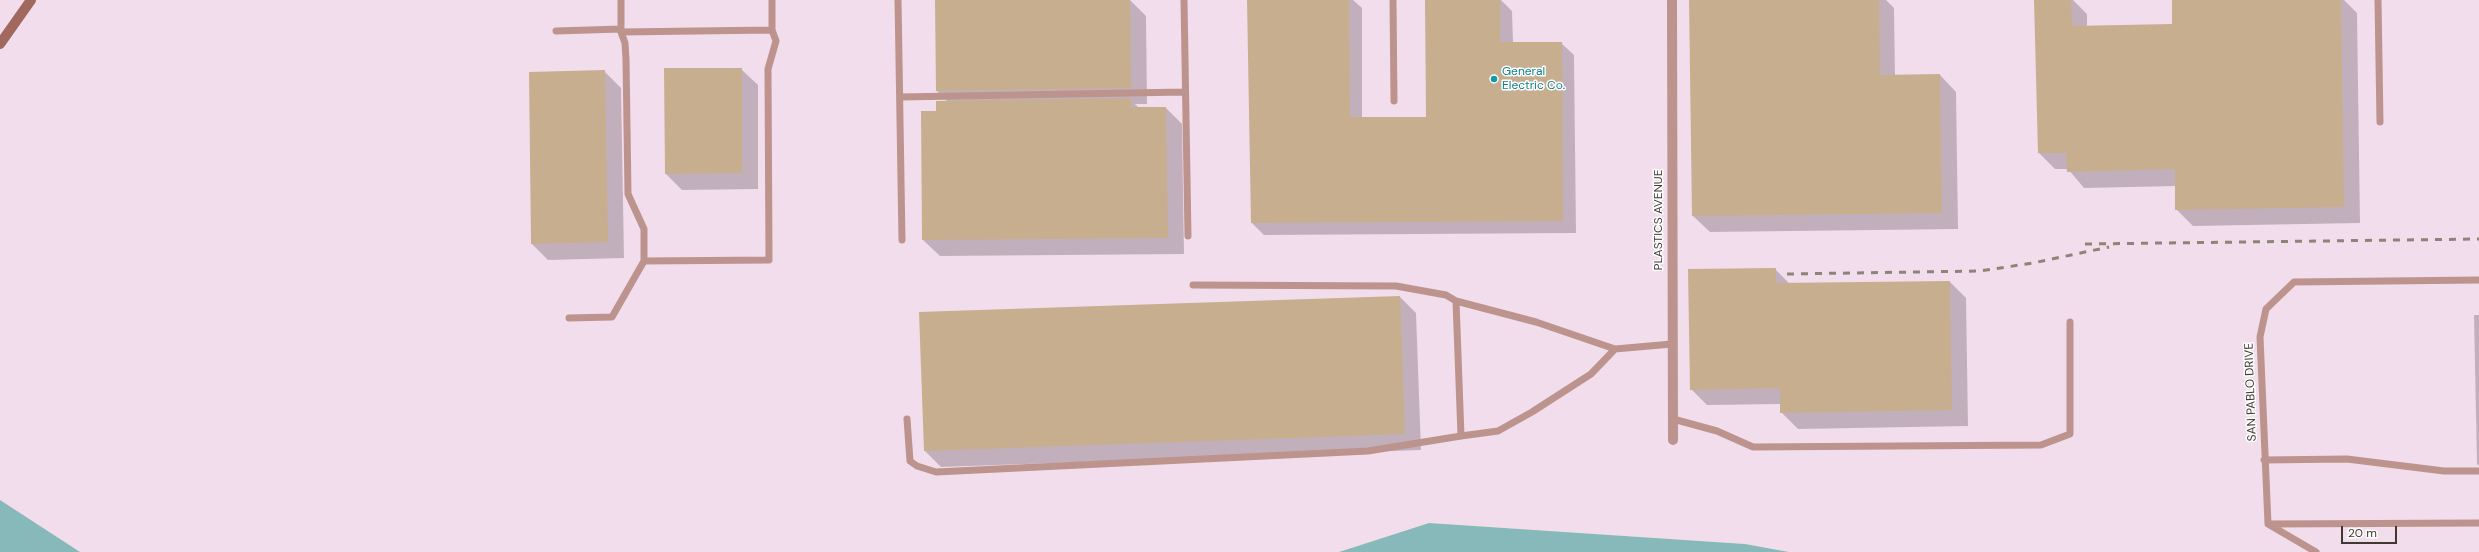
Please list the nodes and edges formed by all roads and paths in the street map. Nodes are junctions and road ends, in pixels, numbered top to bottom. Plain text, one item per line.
1 (31, 0) edge
2 (620, 0) edge
3 (772, 0) edge
4 (898, 0) edge
5 (1184, 0) edge
6 (1393, 0) edge
7 (1672, 0) edge
8 (2378, 0) edge
9 (772, 30) junction
10 (556, 31) dead end
11 (621, 31) junction
12 (0, 44) edge
13 (1185, 92) junction
14 (900, 97) junction
15 (1394, 101) dead end
16 (2380, 122) dead end
17 (1188, 236) dead end
18 (902, 240) dead end
19 (644, 261) junction
20 (2479, 280) edge
21 (1193, 285) dead end
22 (1456, 300) junction
23 (569, 318) dead end
24 (2070, 322) dead end
25 (1672, 344) junction
26 (1615, 349) junction
27 (1673, 419) junction
28 (906, 420) dead end
29 (1461, 436) junction
30 (1673, 440) dead end
31 (2264, 460) junction
32 (2479, 471) edge
33 (2479, 523) edge
34 (2268, 524) junction
35 (2316, 552) edge

1 - 12 main road
2 - 11 lane
3 - 9 lane
4 - 14 lane
5 - 13 lane
6 - 15 lane
7 - 25 street, PLASTICS AVENUE
8 - 16 lane
9 - 11 lane
9 - 19 lane
10 - 11 lane
11 - 19 lane
13 - 14 lane
13 - 17 lane
14 - 18 lane
19 - 23 lane
20 - 31 lane, SAN PABLO DRIVE
21 - 22 lane
22 - 26 lane
22 - 29 lane
24 - 27 lane
25 - 26 lane
25 - 27 street, PLASTICS AVENUE
26 - 29 lane
27 - 30 street, PLASTICS AVENUE
28 - 29 lane
31 - 32 lane
31 - 34 lane, SAN PABLO DRIVE
33 - 34 lane
34 - 35 lane

